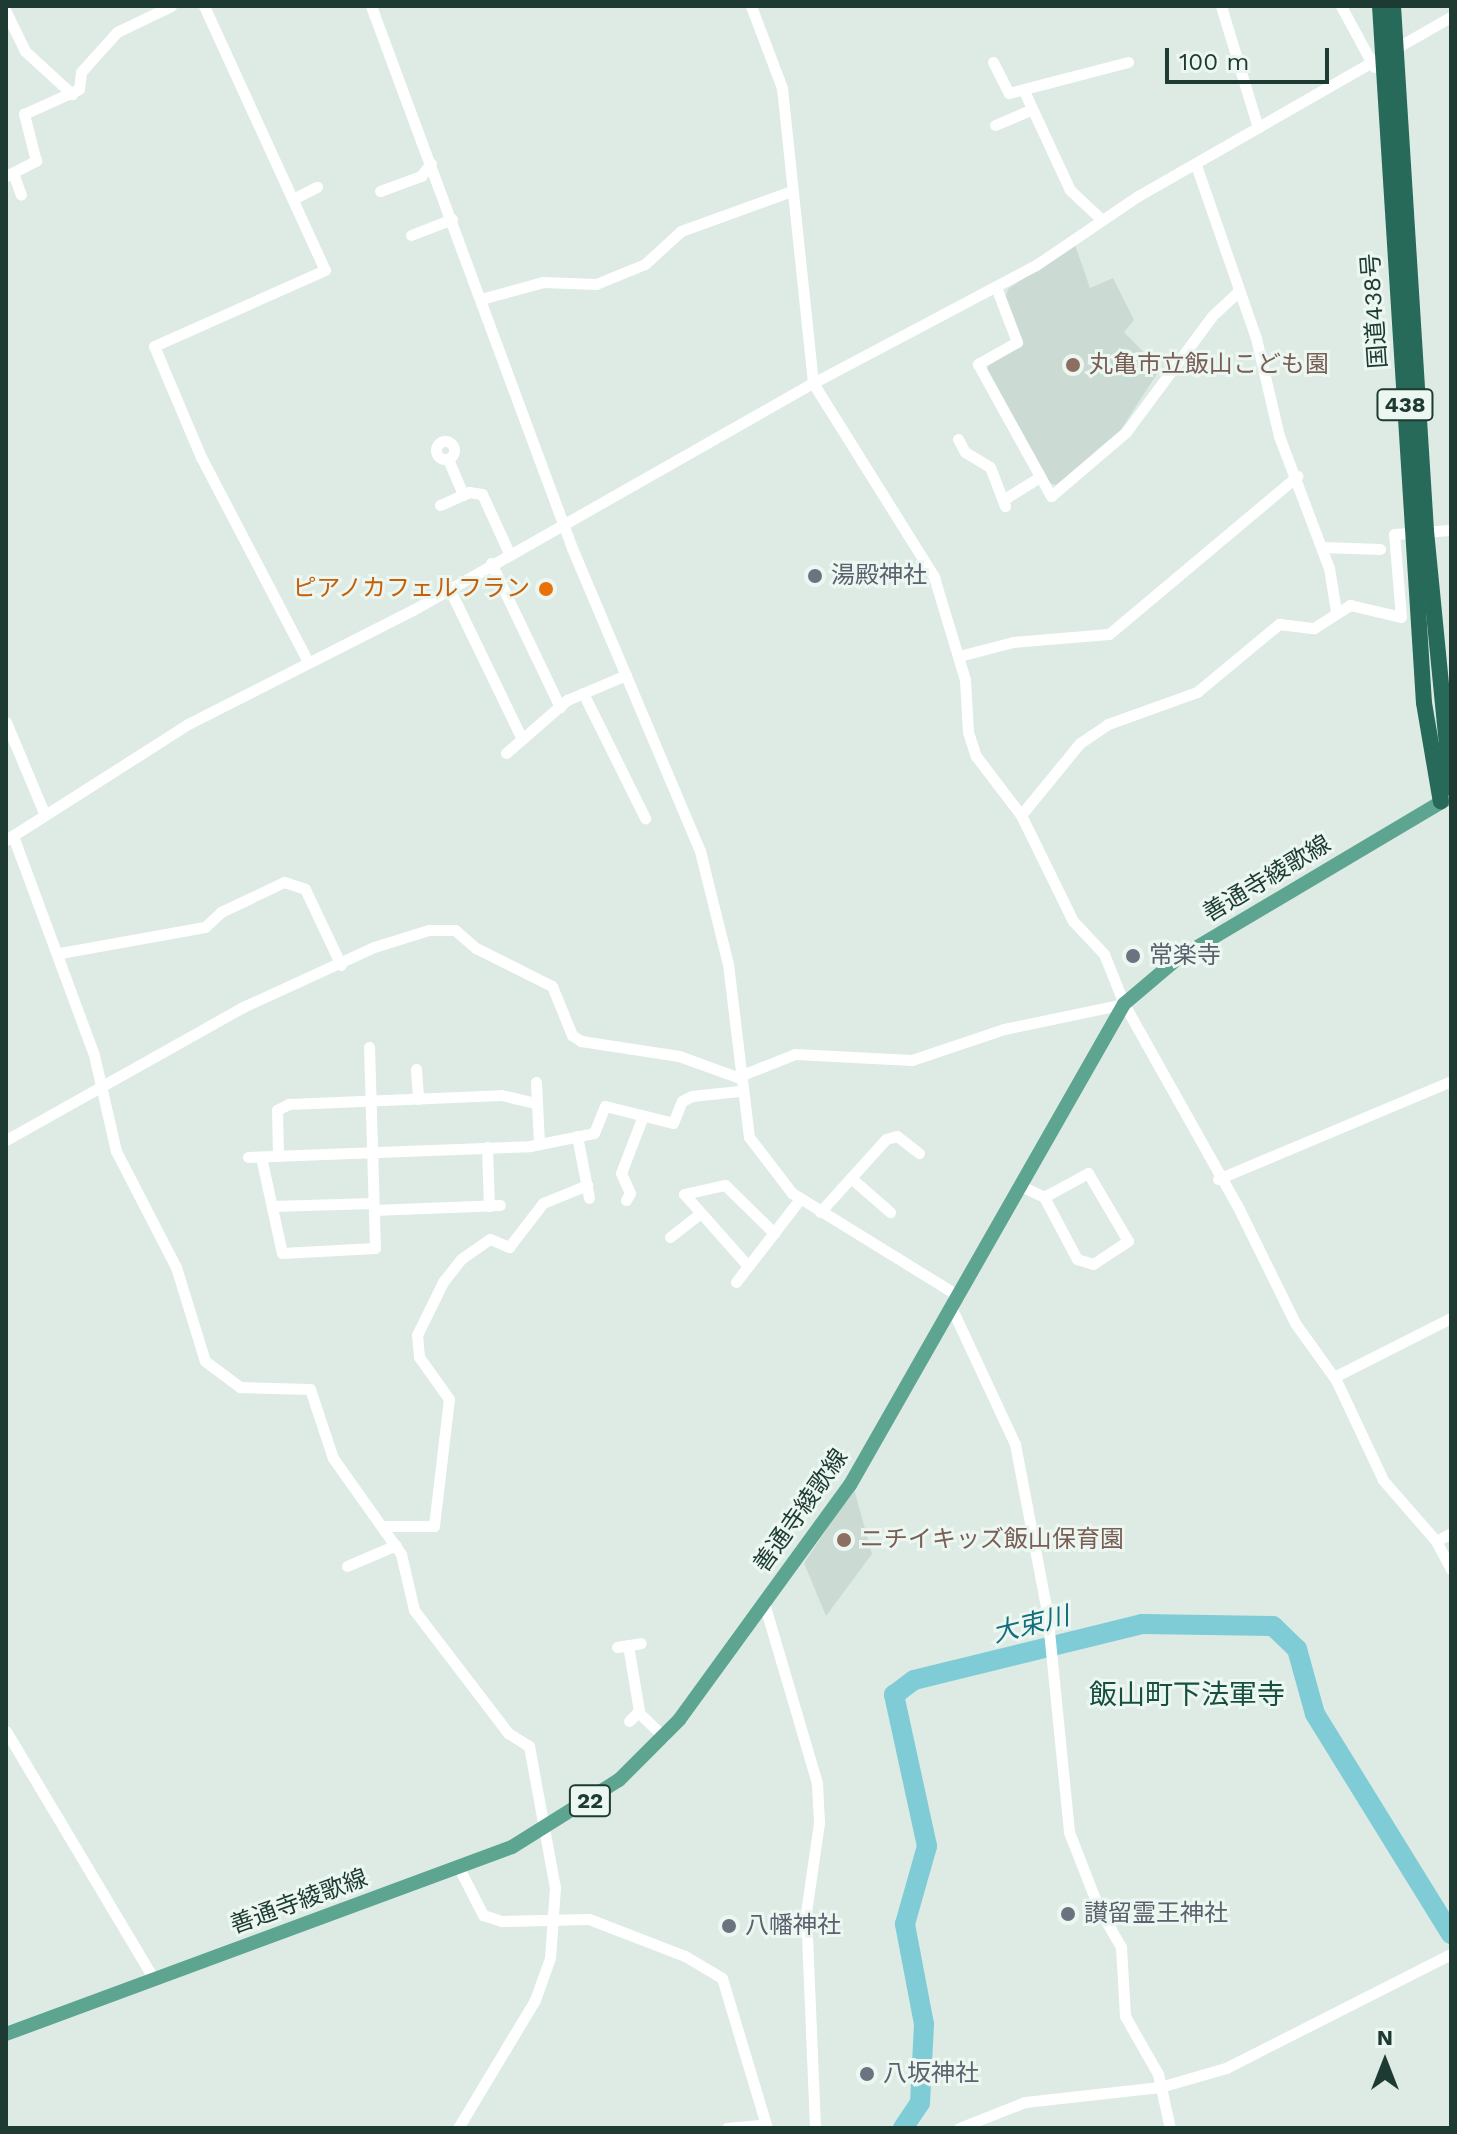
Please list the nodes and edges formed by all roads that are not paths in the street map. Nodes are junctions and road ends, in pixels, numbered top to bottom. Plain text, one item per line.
1 (171, 6) edge
2 (204, 6) edge
3 (371, 6) edge
4 (751, 6) edge
5 (1221, 6) edge
6 (1341, 6) edge
7 (1380, 6) edge
8 (1393, 6) edge
9 (6, 12) edge
10 (1451, 17) edge
11 (1385, 60) junction
12 (993, 62) dead end
13 (1128, 62) dead end
14 (1024, 91) junction
15 (72, 94) junction
16 (1031, 110) junction
17 (995, 125) dead end
18 (1258, 128) junction
19 (431, 163) junction
20 (1196, 165) junction
21 (10, 174) edge
22 (317, 187) dead end
23 (380, 191) dead end
24 (789, 192) junction
25 (21, 195) dead end
26 (293, 199) junction
27 (452, 219) junction
28 (1101, 219) junction
29 (411, 235) dead end
30 (996, 287) junction
31 (1237, 293) junction
32 (481, 299) junction
33 (813, 383) junction
34 (958, 439) dead end
35 (448, 459) dead end
36 (1297, 476) junction
37 (1040, 477) junction
38 (463, 495) junction
39 (440, 505) dead end
40 (562, 522) junction
41 (1450, 530) edge
42 (1420, 531) junction
43 (1322, 547) junction
44 (1380, 549) dead end
45 (509, 553) junction
46 (491, 563) junction
47 (449, 588) junction
48 (1336, 611) junction
49 (959, 656) junction
50 (308, 662) junction
51 (626, 675) junction
52 (583, 693) junction
53 (560, 707) junction
54 (6, 722) edge
55 (522, 739) junction
56 (506, 753) dead end
57 (1448, 795) edge
58 (44, 813) junction
59 (1021, 815) junction
60 (645, 818) dead end
61 (10, 838) edge
62 (60, 953) junction
63 (341, 965) junction
64 (1124, 1004) junction
65 (369, 1047) dead end
66 (416, 1069) dead end
67 (737, 1077) junction
68 (1451, 1081) edge
69 (102, 1082) junction
70 (536, 1082) dead end
71 (739, 1091) junction
72 (418, 1099) junction
73 (371, 1101) junction
74 (537, 1103) junction
75 (643, 1116) junction
76 (577, 1136) junction
77 (6, 1140) edge
78 (539, 1144) junction
79 (487, 1147) junction
80 (372, 1152) junction
81 (919, 1153) dead end
82 (278, 1156) junction
83 (248, 1157) dead end
84 (261, 1157) junction
85 (851, 1178) junction
86 (1218, 1179) junction
87 (587, 1185) junction
88 (1023, 1187) junction
89 (1044, 1197) junction
90 (589, 1198) dead end
91 (800, 1199) junction
92 (626, 1200) dead end
93 (272, 1206) junction
94 (373, 1206) junction
95 (820, 1212) junction
96 (890, 1212) dead end
97 (701, 1213) junction
98 (774, 1233) junction
99 (670, 1237) dead end
100 (748, 1266) junction
101 (736, 1282) dead end
102 (956, 1303) junction
103 (1451, 1318) edge
104 (1334, 1377) junction
105 (384, 1526) junction
106 (1451, 1533) edge
107 (1436, 1541) junction
108 (396, 1545) junction
109 (347, 1566) dead end
110 (1451, 1569) edge
111 (764, 1603) junction
112 (641, 1643) dead end
113 (638, 1712) junction
114 (629, 1721) dead end
115 (6, 1731) edge
116 (664, 1737) junction
117 (547, 1828) junction
118 (459, 1868) junction
119 (555, 1920) junction
120 (1451, 1954) edge
121 (153, 1978) junction
122 (6, 2034) edge
123 (1160, 2087) junction
124 (766, 2126) edge
125 (458, 2128) edge
126 (727, 2128) edge
127 (815, 2128) edge
128 (959, 2128) edge
129 (1170, 2128) edge

1 - 15 street
2 - 26 street
3 - 19 street
4 - 24 street
5 - 18 street
6 - 11 street
7 - 11 highway, 国道438号 / 438
8 - 11 highway, 国道438号 / 438
9 - 15 street
10 - 11 street
11 - 18 street
11 - 42 highway, 国道438号 / 438
12 - 14 street
13 - 14 street
14 - 16 street
15 - 21 street
16 - 17 street
16 - 28 street
18 - 20 street
19 - 23 street
19 - 27 street
20 - 28 street
20 - 31 street
21 - 25 street
22 - 26 street
24 - 32 street
24 - 33 street
26 - 50 street
27 - 29 street
27 - 32 street
28 - 30 street
30 - 33 street
30 - 37 street
31 - 36 street
31 - 37 street
32 - 40 street
33 - 40 street
33 - 49 street
34 - 37 street
35 - 38 street
36 - 43 street
36 - 49 street
38 - 39 street
38 - 45 street
40 - 45 street
40 - 51 street
41 - 42 street
42 - 48 street
42 - 57 highway, 国道438号 / 438
43 - 44 street
43 - 48 street
45 - 46 street
46 - 47 street
46 - 53 street
47 - 50 street
47 - 55 street
48 - 59 street
49 - 59 street
50 - 58 street
51 - 52 street
51 - 67 street
52 - 53 street
52 - 60 street
53 - 55 street
54 - 58 street
55 - 56 street
57 - 64 main road, 善通寺綾歌線 / 22
58 - 61 street
59 - 64 street
61 - 62 street
62 - 63 street
62 - 69 street
63 - 67 street
63 - 69 street
64 - 67 street
64 - 86 street
64 - 88 main road, 善通寺綾歌線 / 22
65 - 73 street
66 - 72 street
67 - 71 street
68 - 86 street
69 - 77 street
69 - 105 street
70 - 74 street
71 - 75 street
71 - 91 street
72 - 73 street
72 - 74 street
73 - 80 street
73 - 82 street
74 - 78 street
75 - 76 street
75 - 92 street
76 - 78 street
76 - 87 street
78 - 79 street
79 - 80 street
79 - 94 street
80 - 82 street
80 - 94 street
81 - 85 street
82 - 84 street
83 - 84 street
84 - 93 street
85 - 95 street
85 - 96 street
86 - 104 street
87 - 90 street
87 - 105 street
88 - 89 street
88 - 102 main road, 善通寺綾歌線 / 22
89 - 89 street
91 - 95 street
91 - 98 street
93 - 94 street
93 - 94 street
95 - 102 street
97 - 98 street
97 - 99 street
97 - 100 street
98 - 100 street
100 - 101 street
102 - 111 main road, 善通寺綾歌線 / 22
102 - 123 street
103 - 104 street
104 - 107 street
105 - 108 street
106 - 107 street
107 - 110 street
108 - 109 street
108 - 117 street
111 - 116 main road, 善通寺綾歌線 / 22
111 - 127 street
112 - 113 street
113 - 114 street
113 - 116 street
115 - 121 street
116 - 117 main road, 善通寺綾歌線 / 22
117 - 118 main road, 善通寺綾歌線 / 22
117 - 119 street
118 - 119 street
118 - 121 main road, 善通寺綾歌線 / 22
119 - 124 street
119 - 125 street
120 - 123 street
121 - 122 main road, 善通寺綾歌線 / 22
123 - 128 street
123 - 129 street
124 - 126 street

